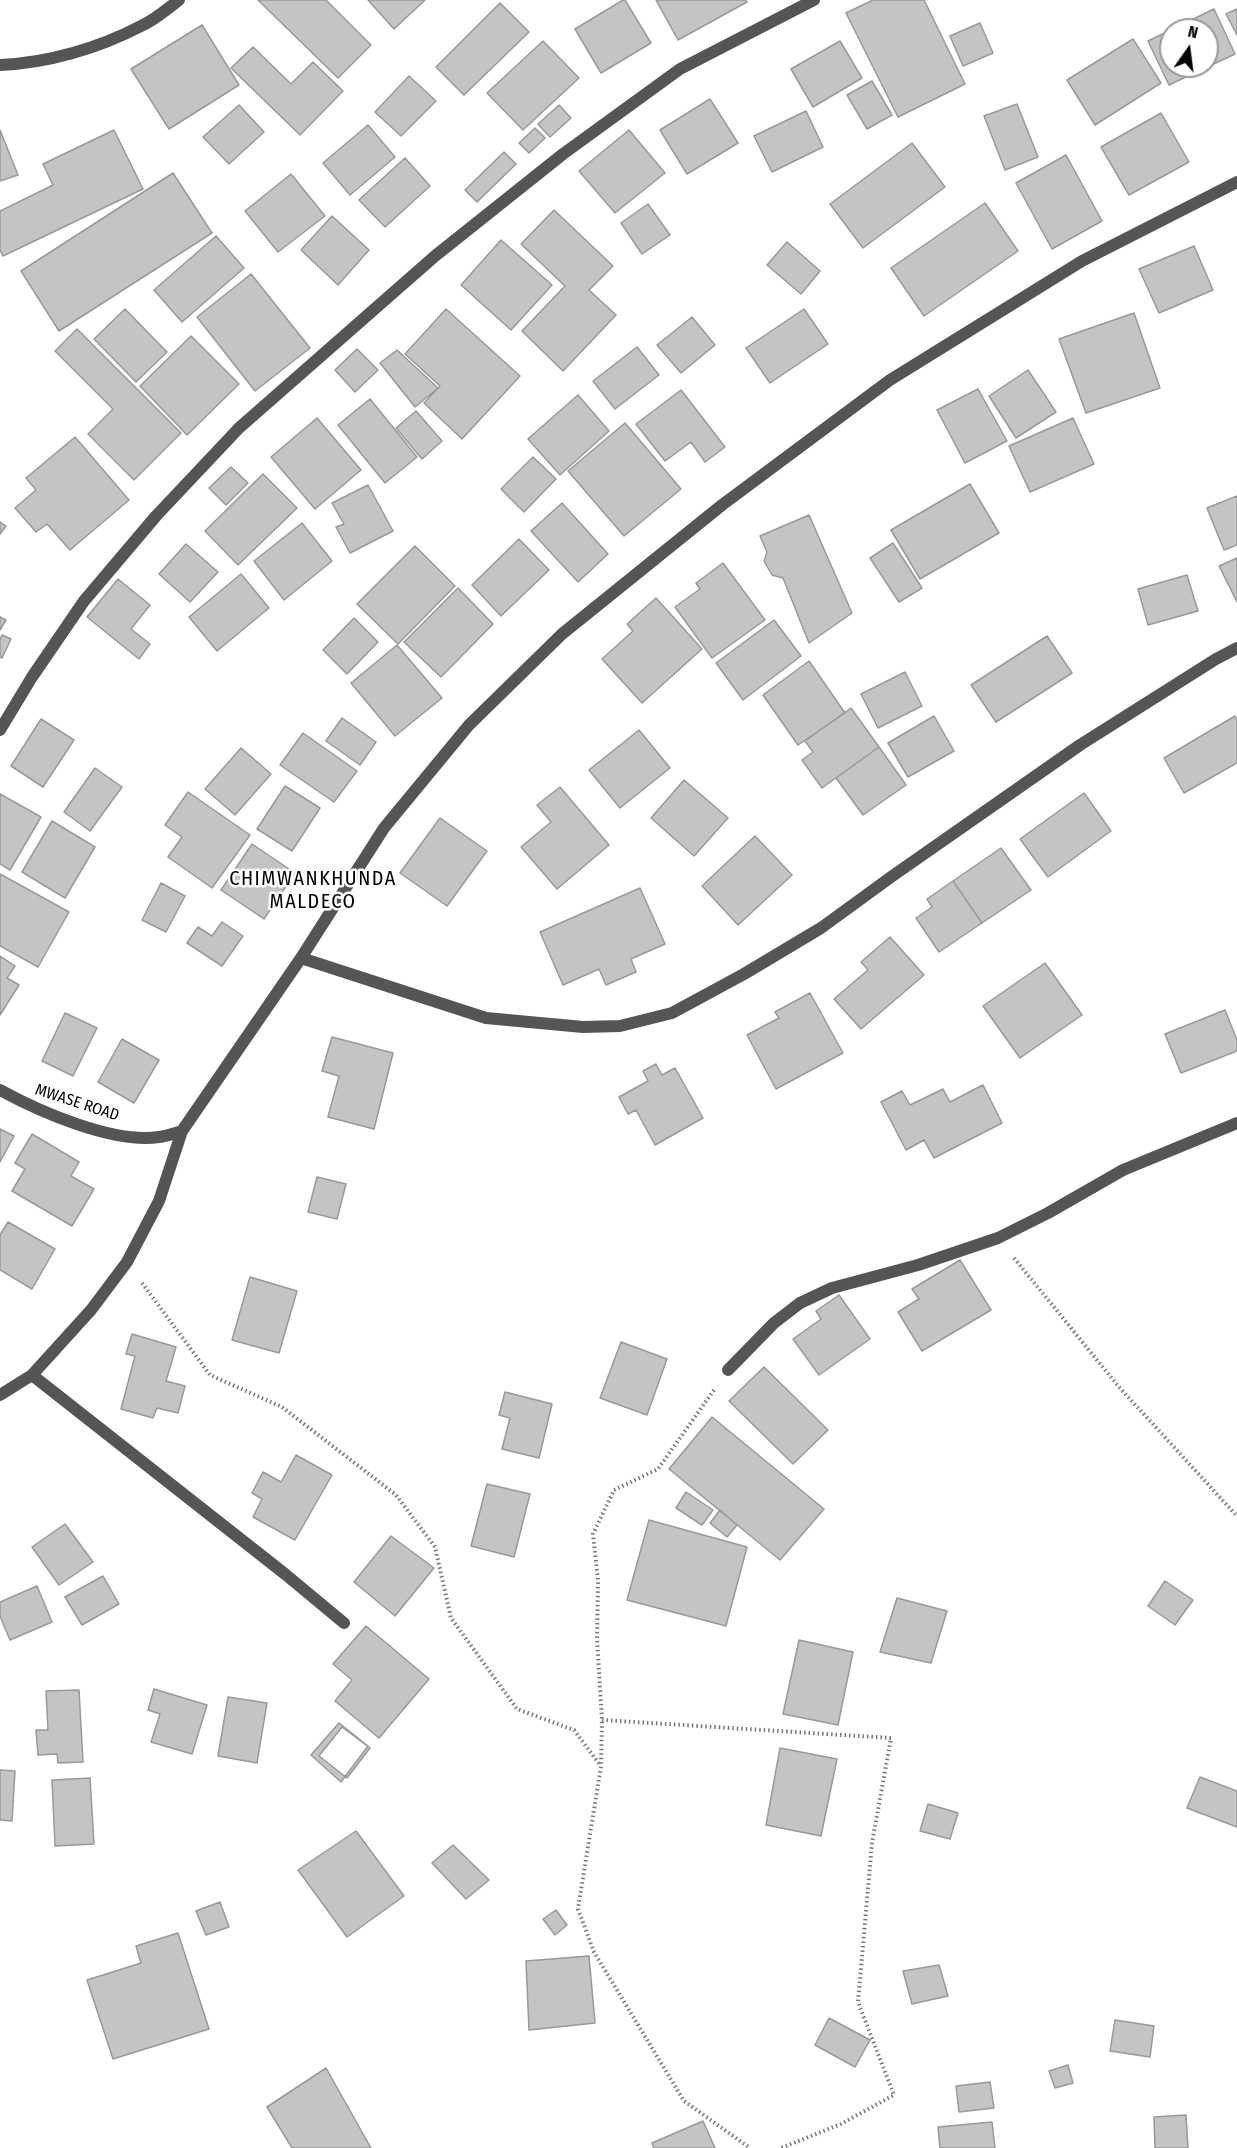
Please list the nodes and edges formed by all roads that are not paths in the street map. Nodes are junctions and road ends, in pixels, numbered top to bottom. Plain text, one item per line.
1 (179, 0) edge
2 (814, 0) edge
3 (0, 65) edge
4 (1237, 182) edge
5 (1237, 648) edge
6 (0, 730) edge
7 (302, 958) junction
8 (0, 1090) edge
9 (1237, 1123) edge
10 (182, 1131) junction
11 (728, 1370) road end
12 (32, 1375) junction
13 (0, 1395) edge
14 (344, 1623) dead end

1 - 3 street
2 - 6 street
4 - 7 street
5 - 7 street
7 - 10 street
8 - 10 street, MWASE ROAD
9 - 11 street
10 - 12 street
12 - 13 street
12 - 14 street

